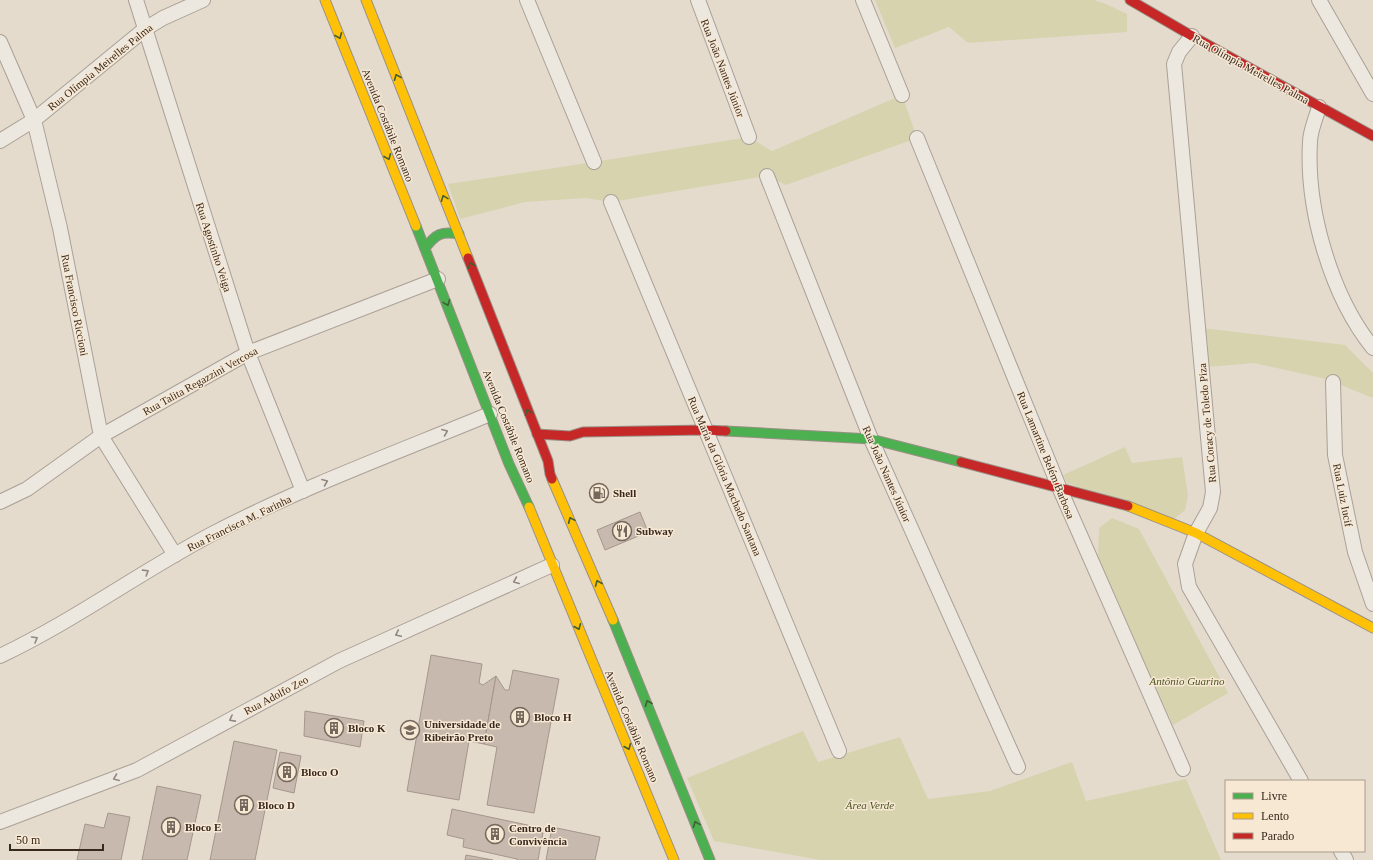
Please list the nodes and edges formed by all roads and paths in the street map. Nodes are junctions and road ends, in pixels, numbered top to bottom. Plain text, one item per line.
1 (136, 0) edge
2 (203, 0) edge
3 (325, 0) edge
4 (366, 0) edge
5 (527, 0) edge
6 (698, 0) edge
7 (863, 0) edge
8 (1133, 0) edge
9 (1320, 0) edge
10 (145, 30) junction
11 (1192, 36) junction
12 (0, 42) edge
13 (1373, 94) edge
14 (902, 95) dead end
15 (1319, 107) junction
16 (34, 120) junction
17 (1373, 136) edge
18 (749, 137) dead end
19 (918, 138) dead end
20 (0, 141) edge
21 (594, 162) dead end
22 (766, 176) dead end
23 (611, 202) dead end
24 (459, 234) junction
25 (425, 248) junction
26 (438, 279) junction
27 (1373, 348) edge
28 (248, 353) junction
29 (1333, 382) dead end
30 (490, 414) junction
31 (705, 430) junction
32 (537, 434) junction
33 (101, 436) junction
34 (570, 436) junction
35 (871, 439) junction
36 (548, 461) junction
37 (550, 474) junction
38 (542, 483) dead end
39 (520, 486) junction
40 (1059, 487) junction
41 (530, 488) dead end
42 (303, 491) junction
43 (0, 502) edge
44 (1196, 533) junction
45 (175, 555) junction
46 (552, 565) junction
47 (1373, 604) edge
48 (1373, 628) edge
49 (0, 656) edge
50 (839, 751) dead end
51 (1018, 767) dead end
52 (1183, 769) dead end
53 (1300, 780) edge
54 (0, 822) edge
55 (674, 860) edge
56 (710, 860) edge

1 - 10 street, Rua Agostinho Veiga
2 - 10 street, Rua Olímpia Meirelles Palma
3 -> 25 main road, Avenida Costábile Romano
24 -> 4 main road, Avenida Costábile Romano
5 - 21 street
6 - 18 street, Rua João Nantes Júnior
7 - 14 street
8 - 11 main road, Rua Olímpia Meirelles Palma
9 - 13 street
10 - 16 street, Rua Olímpia Meirelles Palma
10 - 28 street, Rua Agostinho Veiga
11 - 15 main road, Rua Olímpia Meirelles Palma
11 - 44 street, Rua Coracy de Toledo Piza
12 - 16 street, Rua Francisco Riccioni
15 - 17 main road, Rua Olímpia Meirelles Palma
15 - 27 street
16 - 20 street, Rua Olímpia Meirelles Palma
16 - 33 street, Rua Francisco Riccioni
19 - 40 street, Rua Lamartine Belém Barbosa
22 - 35 street, Rua João Nantes Júnior
23 - 31 street, Rua Maria da Glória Machado Santana
24 - 25 main road
32 -> 24 main road, Avenida Costábile Romano
25 - 26 main road, Avenida Costábile Romano
26 - 28 street, Rua Talita Regazzini Vercosa
26 -> 30 main road, Avenida Costábile Romano
28 - 33 street, Rua Talita Regazzini Vercosa
28 - 42 street, Rua Agostinho Veiga
29 - 47 street, Rua Luiz Iucif
30 - 39 main road, Avenida Costábile Romano
42 -> 30 street, Rua Francisca M. Farinha
31 - 34 main road
31 - 35 main road
31 - 50 street, Rua Maria da Glória Machado Santana
32 - 34 main road
32 - 36 main road, Avenida Costábile Romano
33 - 43 street, Rua Talita Regazzini Vercosa
33 - 45 street, Rua Francisco Riccioni
34 - 36 main road
35 - 40 main road
35 - 51 street, Rua João Nantes Júnior
36 - 37 main road, Avenida Costábile Romano
37 - 38 main road
56 -> 37 main road, Avenida Costábile Romano
39 - 41 main road
39 - 46 main road, Avenida Costábile Romano
40 - 44 main road
40 - 52 street, Rua Lamartine Belém Barbosa
42 - 45 street, Rua Francisca M. Farinha
44 - 48 main road
44 - 53 street, Rua Coracy de Toledo Piza
49 -> 45 street, Rua Francisca M. Farinha
46 -> 54 street, Rua Adolfo Zeo
46 -> 55 main road, Avenida Costábile Romano

